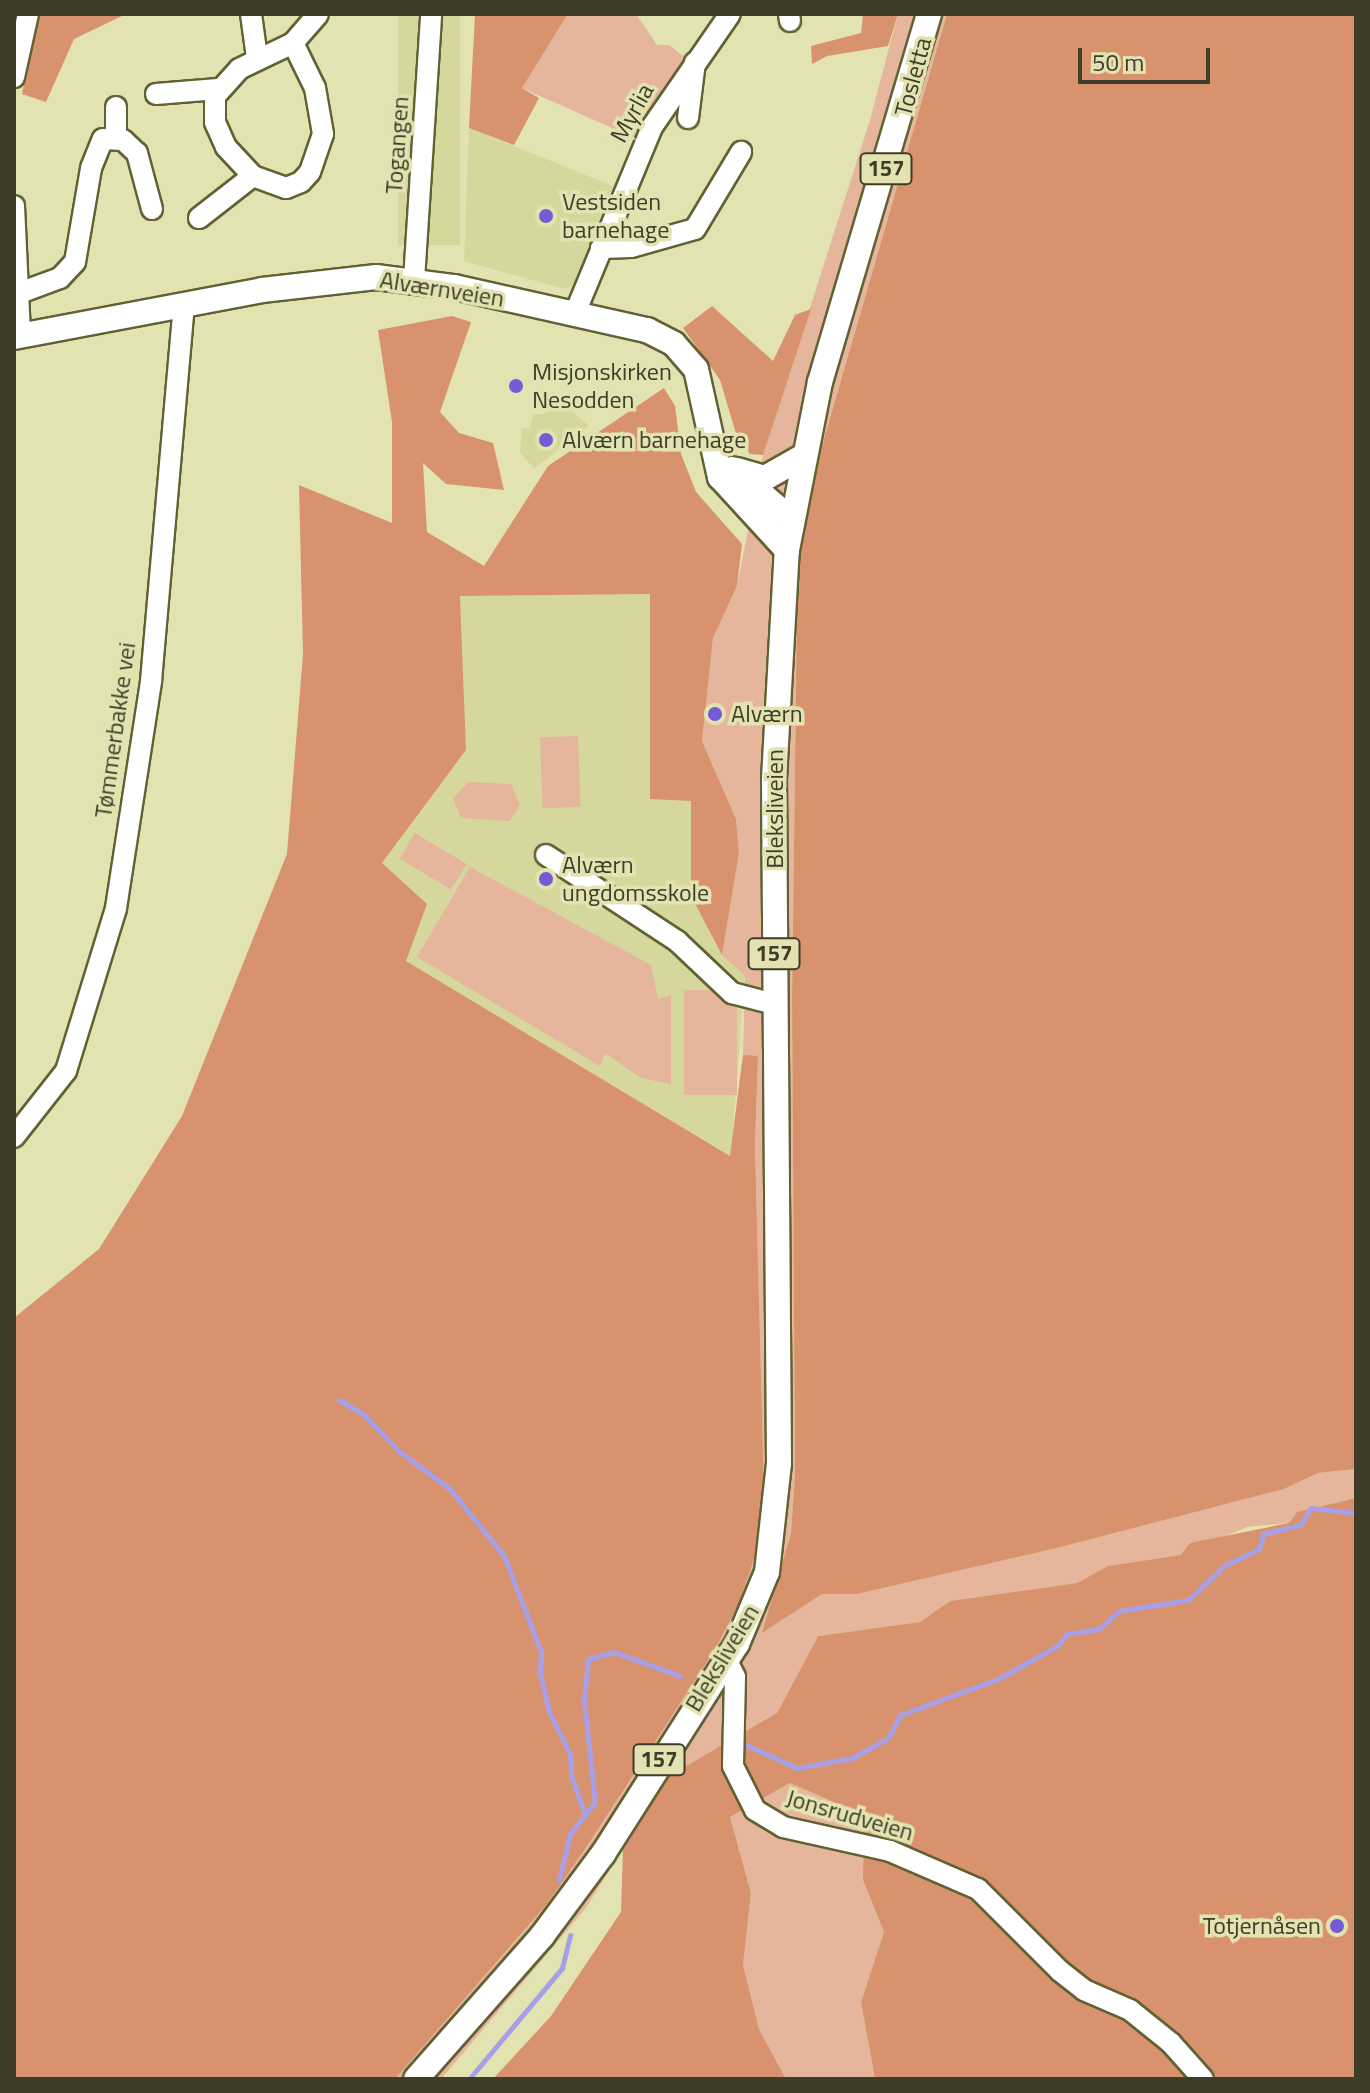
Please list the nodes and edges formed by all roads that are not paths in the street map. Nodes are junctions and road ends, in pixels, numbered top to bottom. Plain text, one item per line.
1 (28, 14) edge
2 (251, 14) edge
3 (318, 14) edge
4 (431, 14) edge
5 (730, 14) edge
6 (929, 14) edge
7 (293, 43) junction
8 (257, 58) junction
9 (695, 62) junction
10 (14, 77) edge
11 (218, 89) junction
12 (156, 94) dead end
13 (116, 107) dead end
14 (688, 118) dead end
15 (116, 138) junction
16 (741, 152) dead end
17 (253, 176) junction
18 (14, 206) edge
19 (152, 209) dead end
20 (199, 218) dead end
21 (601, 248) junction
22 (414, 280) junction
23 (22, 292) junction
24 (184, 306) junction
25 (575, 313) junction
26 (17, 336) edge
27 (712, 431) junction
28 (802, 457) junction
29 (731, 467) junction
30 (791, 519) junction
31 (787, 550) junction
32 (546, 855) dead end
33 (774, 1004) junction
34 (14, 1137) edge
35 (727, 1661) junction
36 (416, 2079) edge
37 (1203, 2079) edge

1 - 10 street
2 - 8 street
3 - 7 street
4 - 22 street, Togangen
5 - 9 street, Myrlia
6 - 28 main road, Tosletta / 157
7 - 8 street
7 - 17 street
8 - 11 street
9 - 14 street
9 - 21 street, Myrlia
11 - 12 street
11 - 17 street
13 - 15 street
15 - 19 street
15 - 23 street
16 - 21 street
17 - 20 street
18 - 23 street
21 - 25 street, Myrlia
22 - 24 main road, Alværnveien
22 - 25 main road, Alværnveien
23 - 26 street
24 - 26 main road, Alværnveien
24 - 34 street, Tømmerbakke vei
25 - 27 main road, Alværnveien
27 - 29 main road, Alværnveien
27 - 31 main road, Alværnveien
28 - 29 main road
28 - 30 main road, 157
29 - 30 main road, Alværnveien
30 - 31 main road, Bleksliveien / 157
31 - 33 main road, Bleksliveien / 157
32 - 33 street
33 - 35 main road, Bleksliveien / 157
35 - 36 main road, Bleksliveien / 157
35 - 37 street, Jonsrudveien

